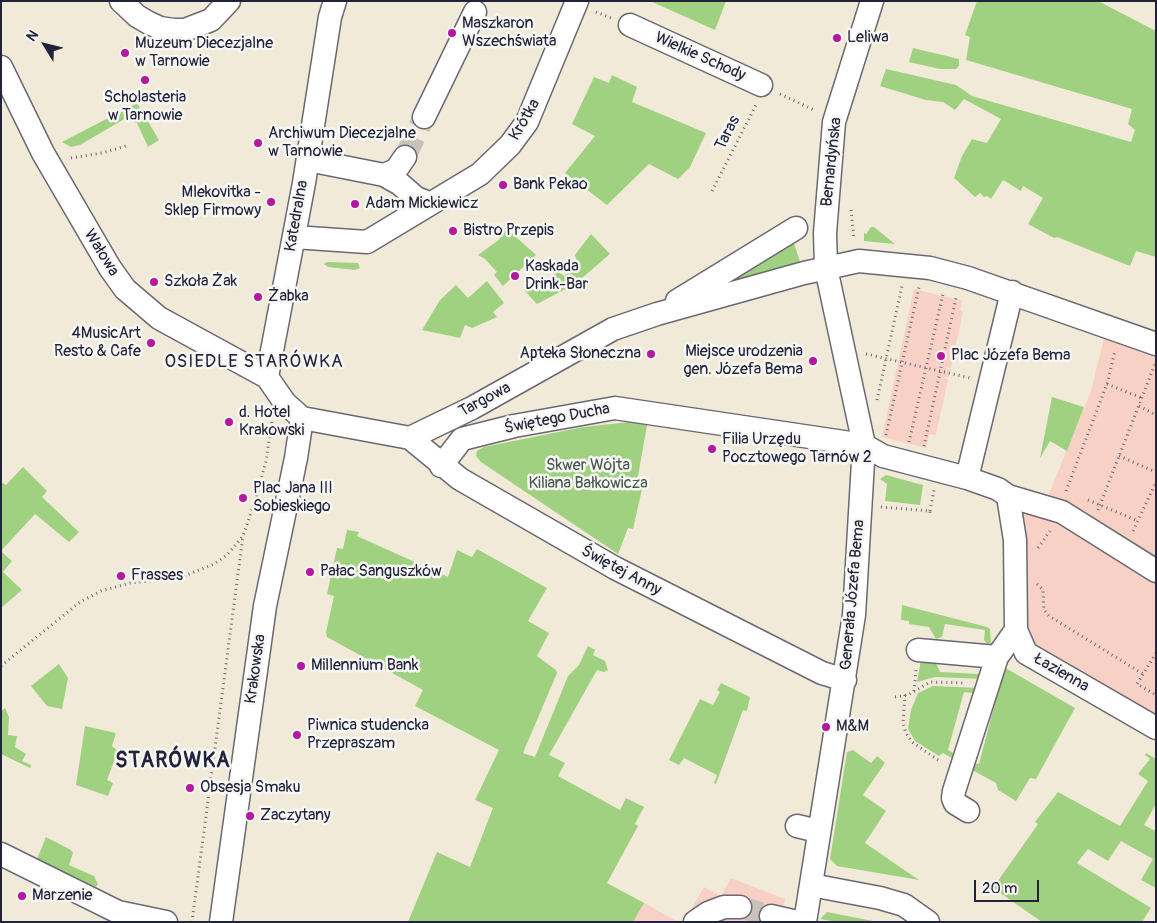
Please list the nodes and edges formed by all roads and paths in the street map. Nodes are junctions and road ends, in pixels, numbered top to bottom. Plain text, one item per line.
1 (121, 1) edge
2 (229, 1) edge
3 (335, 1) edge
4 (872, 1) edge
5 (576, 3) edge
6 (475, 12) dead end
7 (630, 25) joint
8 (1, 67) edge
9 (761, 85) junction
10 (822, 114) dead end
11 (424, 117) tunnel mouth
12 (126, 146) dead end
13 (405, 157) tunnel mouth
14 (308, 160) junction
15 (52, 168) junction
16 (384, 175) junction
17 (712, 191) dead end
18 (429, 203) junction
19 (796, 228) dead end
20 (294, 236) junction
21 (826, 268) junction
22 (921, 279) dead end
23 (902, 285) dead end
24 (945, 286) dead end
25 (958, 290) dead end
26 (1012, 292) junction
27 (657, 314) junction
28 (1154, 345) edge
29 (1116, 347) dead end
30 (886, 359) junction
31 (862, 360) dead end
32 (902, 363) junction
33 (926, 368) junction
34 (940, 372) junction
35 (267, 377) junction
36 (978, 380) dead end
37 (1107, 384) junction
38 (1142, 398) junction
39 (876, 406) dead end
40 (1139, 406) junction
41 (1156, 415) edge
42 (270, 416) dead end
43 (302, 418) junction
44 (410, 438) junction
45 (873, 442) junction
46 (908, 448) dead end
47 (922, 453) dead end
48 (1119, 456) junction
49 (441, 466) junction
50 (1156, 472) edge
51 (967, 478) junction
52 (1156, 482) edge
53 (935, 484) dead end
54 (1008, 496) junction
55 (1083, 498) dead end
56 (1068, 500) junction
57 (1100, 505) junction
58 (877, 507) dead end
59 (1098, 512) dead end
60 (1138, 521) junction
61 (1132, 534) dead end
62 (243, 536) junction
63 (1034, 555) dead end
64 (1156, 571) edge
65 (1033, 581) dead end
66 (1016, 630) junction
67 (918, 650) dead end
68 (1156, 653) edge
69 (997, 657) junction
70 (1, 666) edge
71 (1143, 674) junction
72 (846, 680) junction
73 (915, 682) dead end
74 (988, 683) junction
75 (914, 690) junction
76 (905, 695) junction
77 (1156, 696) edge
78 (895, 697) dead end
79 (1156, 728) edge
80 (960, 775) junction
81 (968, 812) dead end
82 (1, 854) edge
83 (811, 885) junction
84 (740, 908) tunnel mouth
85 (772, 916) tunnel mouth
86 (166, 922) edge
87 (192, 922) edge
88 (221, 922) edge
89 (695, 922) edge
90 (797, 922) edge
91 (805, 922) edge
92 (928, 922) edge

1 - 2 street
3 - 14 street, Katedralna
4 - 21 street, Bernardyńska
5 - 7 path
5 - 18 street, Krótka
6 - 11 street
7 - 9 street, Wielkie Schody
8 - 15 street, Wałowa
9 - 10 path, Wielkie Schody
9 - 17 path, Taras
12 - 15 path
13 - 16 street
14 - 16 street
14 - 20 street, Katedralna
15 - 35 street, Wałowa
16 - 18 street
18 - 20 street, Krótka
19 - 27 street, Targowa
20 - 35 street, Katedralna
21 - 26 street, Targowa
21 - 27 street, Targowa
21 - 45 street, Generała Józefa Bema
22 - 32 path
23 - 30 path
24 - 33 path
25 - 34 path
26 - 28 street, Targowa
26 - 51 street
27 - 44 street, Targowa
28 - 38 path
29 - 37 path
30 - 31 path
30 - 32 path
30 - 39 path
32 - 33 path
32 - 45 path
33 - 34 path
33 - 46 path
34 - 36 path
34 - 47 path
35 - 43 street
37 - 38 path
37 - 56 path
38 - 40 path
40 - 41 path
40 - 48 path
42 - 62 path
43 - 44 street
43 - 88 street, Krakowska
44 - 49 street, Świętej Anny
45 - 49 street, Świętego Ducha
45 - 51 street, Świętego Ducha
45 - 72 street, Generała Józefa Bema
48 - 50 path
48 - 57 path
49 - 72 street, Świętej Anny
51 - 54 street
52 - 60 path
53 - 58 path
54 - 56 street
54 - 66 street, Łazienna
55 - 57 path
56 - 63 path
56 - 64 street
57 - 59 path
57 - 60 path
60 - 61 path
62 - 70 path
62 - 87 path
65 - 71 path
66 - 69 street
66 - 79 street, Łazienna
67 - 69 street
68 - 71 path
69 - 74 street
71 - 77 path
72 - 83 street, Generała Józefa Bema
73 - 75 path
74 - 75 path
74 - 80 street
75 - 76 path
76 - 78 path
76 - 80 path
80 - 81 street
82 - 86 street
83 - 91 street, Generała Józefa Bema
83 - 92 street
84 - 89 street
85 - 90 street

